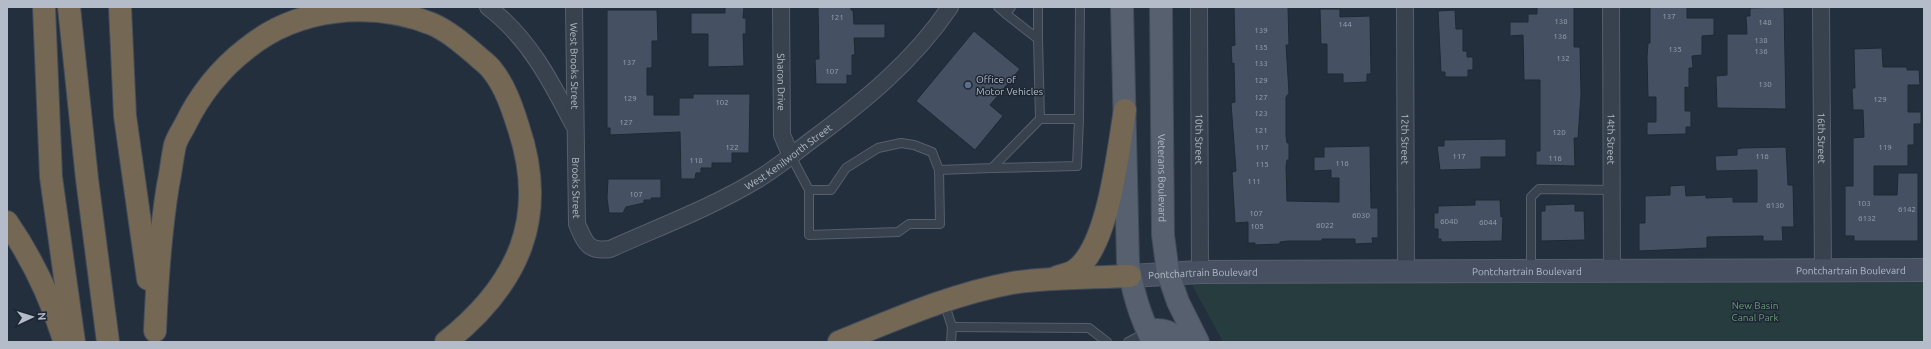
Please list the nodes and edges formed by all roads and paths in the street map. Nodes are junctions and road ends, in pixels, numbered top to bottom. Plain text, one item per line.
1 (44, 7) edge
2 (69, 7) edge
3 (120, 7) edge
4 (488, 7) edge
5 (574, 7) edge
6 (781, 7) edge
7 (950, 7) edge
8 (998, 7) edge
9 (1038, 7) edge
10 (1080, 7) edge
11 (1122, 7) edge
12 (1161, 7) edge
13 (1199, 7) edge
14 (1404, 7) edge
15 (1611, 7) edge
16 (1821, 7) edge
17 (1009, 10) edge
18 (1038, 39) junction
19 (1125, 110) junction
20 (1040, 119) junction
21 (1079, 119) junction
22 (574, 126) junction
23 (791, 156) junction
24 (992, 168) junction
25 (939, 170) junction
26 (809, 190) junction
27 (1612, 190) junction
28 (7, 222) edge
29 (590, 247) joint
30 (1823, 269) junction
31 (1406, 270) junction
32 (1531, 270) junction
33 (1612, 270) junction
34 (1924, 270) edge
35 (1200, 272) junction
36 (1168, 273) junction
37 (1130, 276) junction
38 (1052, 279) junction
39 (944, 301) junction
40 (952, 327) junction
41 (156, 337) edge
42 (1150, 337) edge
43 (65, 342) edge
44 (74, 342) edge
45 (108, 342) edge
46 (446, 342) edge
47 (839, 342) edge
48 (951, 342) edge
49 (1108, 342) edge
50 (1128, 342) edge
51 (1180, 342) edge
52 (1198, 342) edge

1 - 44 highway
2 - 45 highway
3 - 41 highway
4 - 22 street
5 - 22 street, West Brooks Street
6 - 23 street, Sharon Drive
7 - 23 street, West Kenilworth Street
8 - 17 lane
9 - 18 lane
10 - 21 lane
11 - 19 main road
12 - 36 main road, Veterans Boulevard
13 - 35 street, 10th Street
14 - 31 street, 12th Street
15 - 27 street, 14th Street
16 - 30 street, 16th Street
17 - 18 lane
18 - 20 lane
19 - 37 main road
19 - 38 highway
20 - 21 lane
20 - 24 lane
21 - 24 lane
22 - 29 street, Brooks Street
23 - 26 lane
23 - 29 street, West Kenilworth Street
24 - 25 lane
25 - 26 lane
25 - 26 lane
27 - 32 lane
27 - 33 street, 14th Street
28 - 43 highway
30 - 33 main road, Pontchartrain Boulevard
30 - 34 main road, Pontchartrain Boulevard
31 - 32 main road, Pontchartrain Boulevard
31 - 35 main road, Pontchartrain Boulevard
32 - 33 main road, Pontchartrain Boulevard
35 - 36 main road, Pontchartrain Boulevard
36 - 37 main road, Pontchartrain Boulevard
36 - 52 main road, Veterans Boulevard
37 - 38 highway
37 - 42 main road
38 - 39 highway
39 - 40 lane
39 - 47 highway
40 - 48 lane
40 - 49 lane
41 - 46 highway
42 - 50 lane
42 - 51 main road

